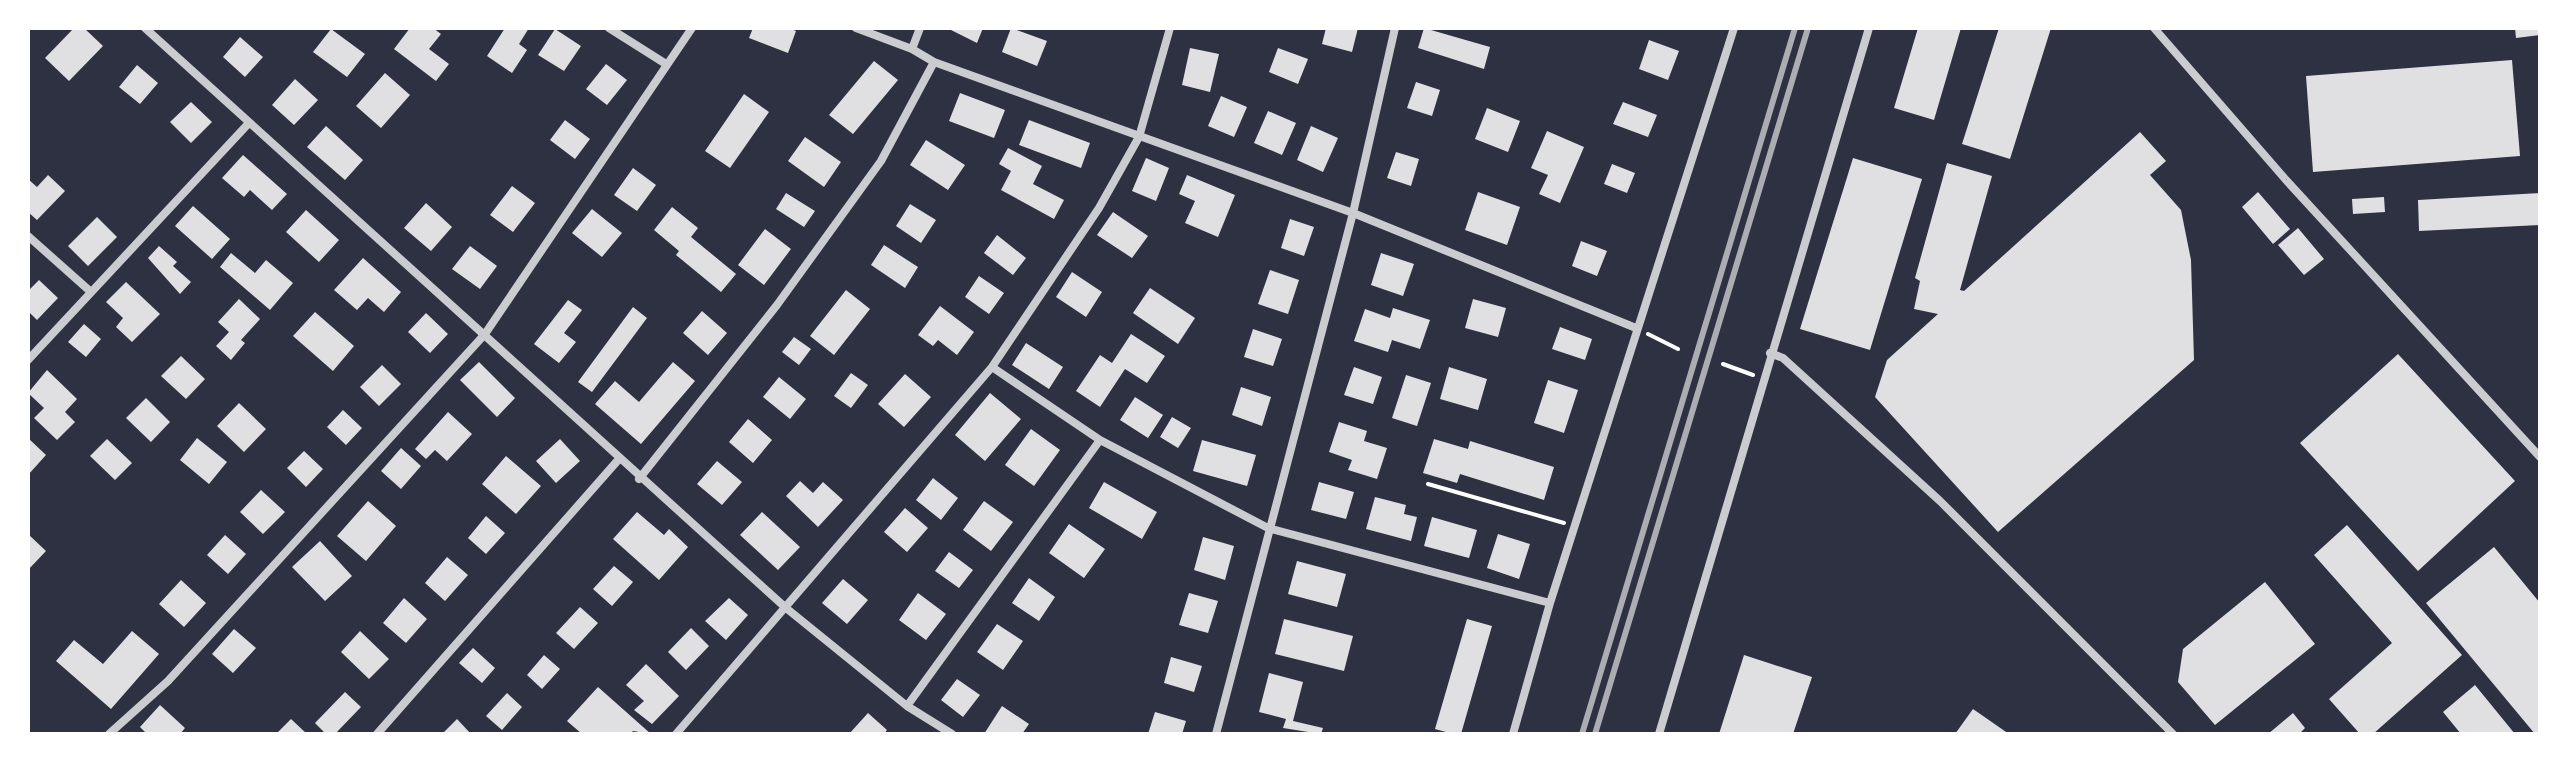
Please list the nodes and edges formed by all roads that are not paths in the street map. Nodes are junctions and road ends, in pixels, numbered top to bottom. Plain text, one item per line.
1 (145, 28) edge
2 (609, 28) edge
3 (692, 28) edge
4 (856, 28) edge
5 (920, 28) edge
6 (1170, 28) edge
7 (1395, 28) edge
8 (1734, 28) edge
9 (1869, 28) edge
10 (2154, 28) edge
11 (912, 49) junction
12 (934, 62) junction
13 (666, 64) junction
14 (248, 124) junction
15 (1139, 137) junction
16 (1353, 213) junction
17 (28, 236) edge
18 (91, 292) junction
19 (1636, 328) junction
20 (485, 334) junction
21 (1770, 353) junction
22 (28, 360) edge
23 (992, 367) junction
24 (1100, 440) junction
25 (2540, 457) edge
26 (619, 459) junction
27 (639, 479) junction
28 (1268, 528) junction
29 (1550, 603) junction
30 (786, 608) junction
31 (907, 706) junction
32 (109, 734) edge
33 (377, 734) edge
34 (676, 734) edge
35 (952, 734) edge
36 (1216, 734) edge
37 (1513, 734) edge
38 (1659, 734) edge
39 (2173, 734) edge

1 - 14 street
2 - 13 street
3 - 13 street
4 - 11 street
5 - 11 street
6 - 15 street
7 - 16 street
8 - 19 street
9 - 21 street
10 - 25 street
11 - 12 street
12 - 15 street
12 - 27 street
13 - 20 street
14 - 18 street
14 - 20 street
15 - 16 street
15 - 23 street
16 - 19 street
16 - 28 street
17 - 18 street
18 - 22 street
19 - 29 street
20 - 26 street
20 - 32 street
21 - 38 street
21 - 39 street
23 - 24 street
23 - 30 street
24 - 28 street
24 - 31 street
26 - 27 street
26 - 33 street
27 - 30 street
28 - 29 street
28 - 36 street
29 - 37 street
30 - 31 street
30 - 34 street
31 - 35 street

